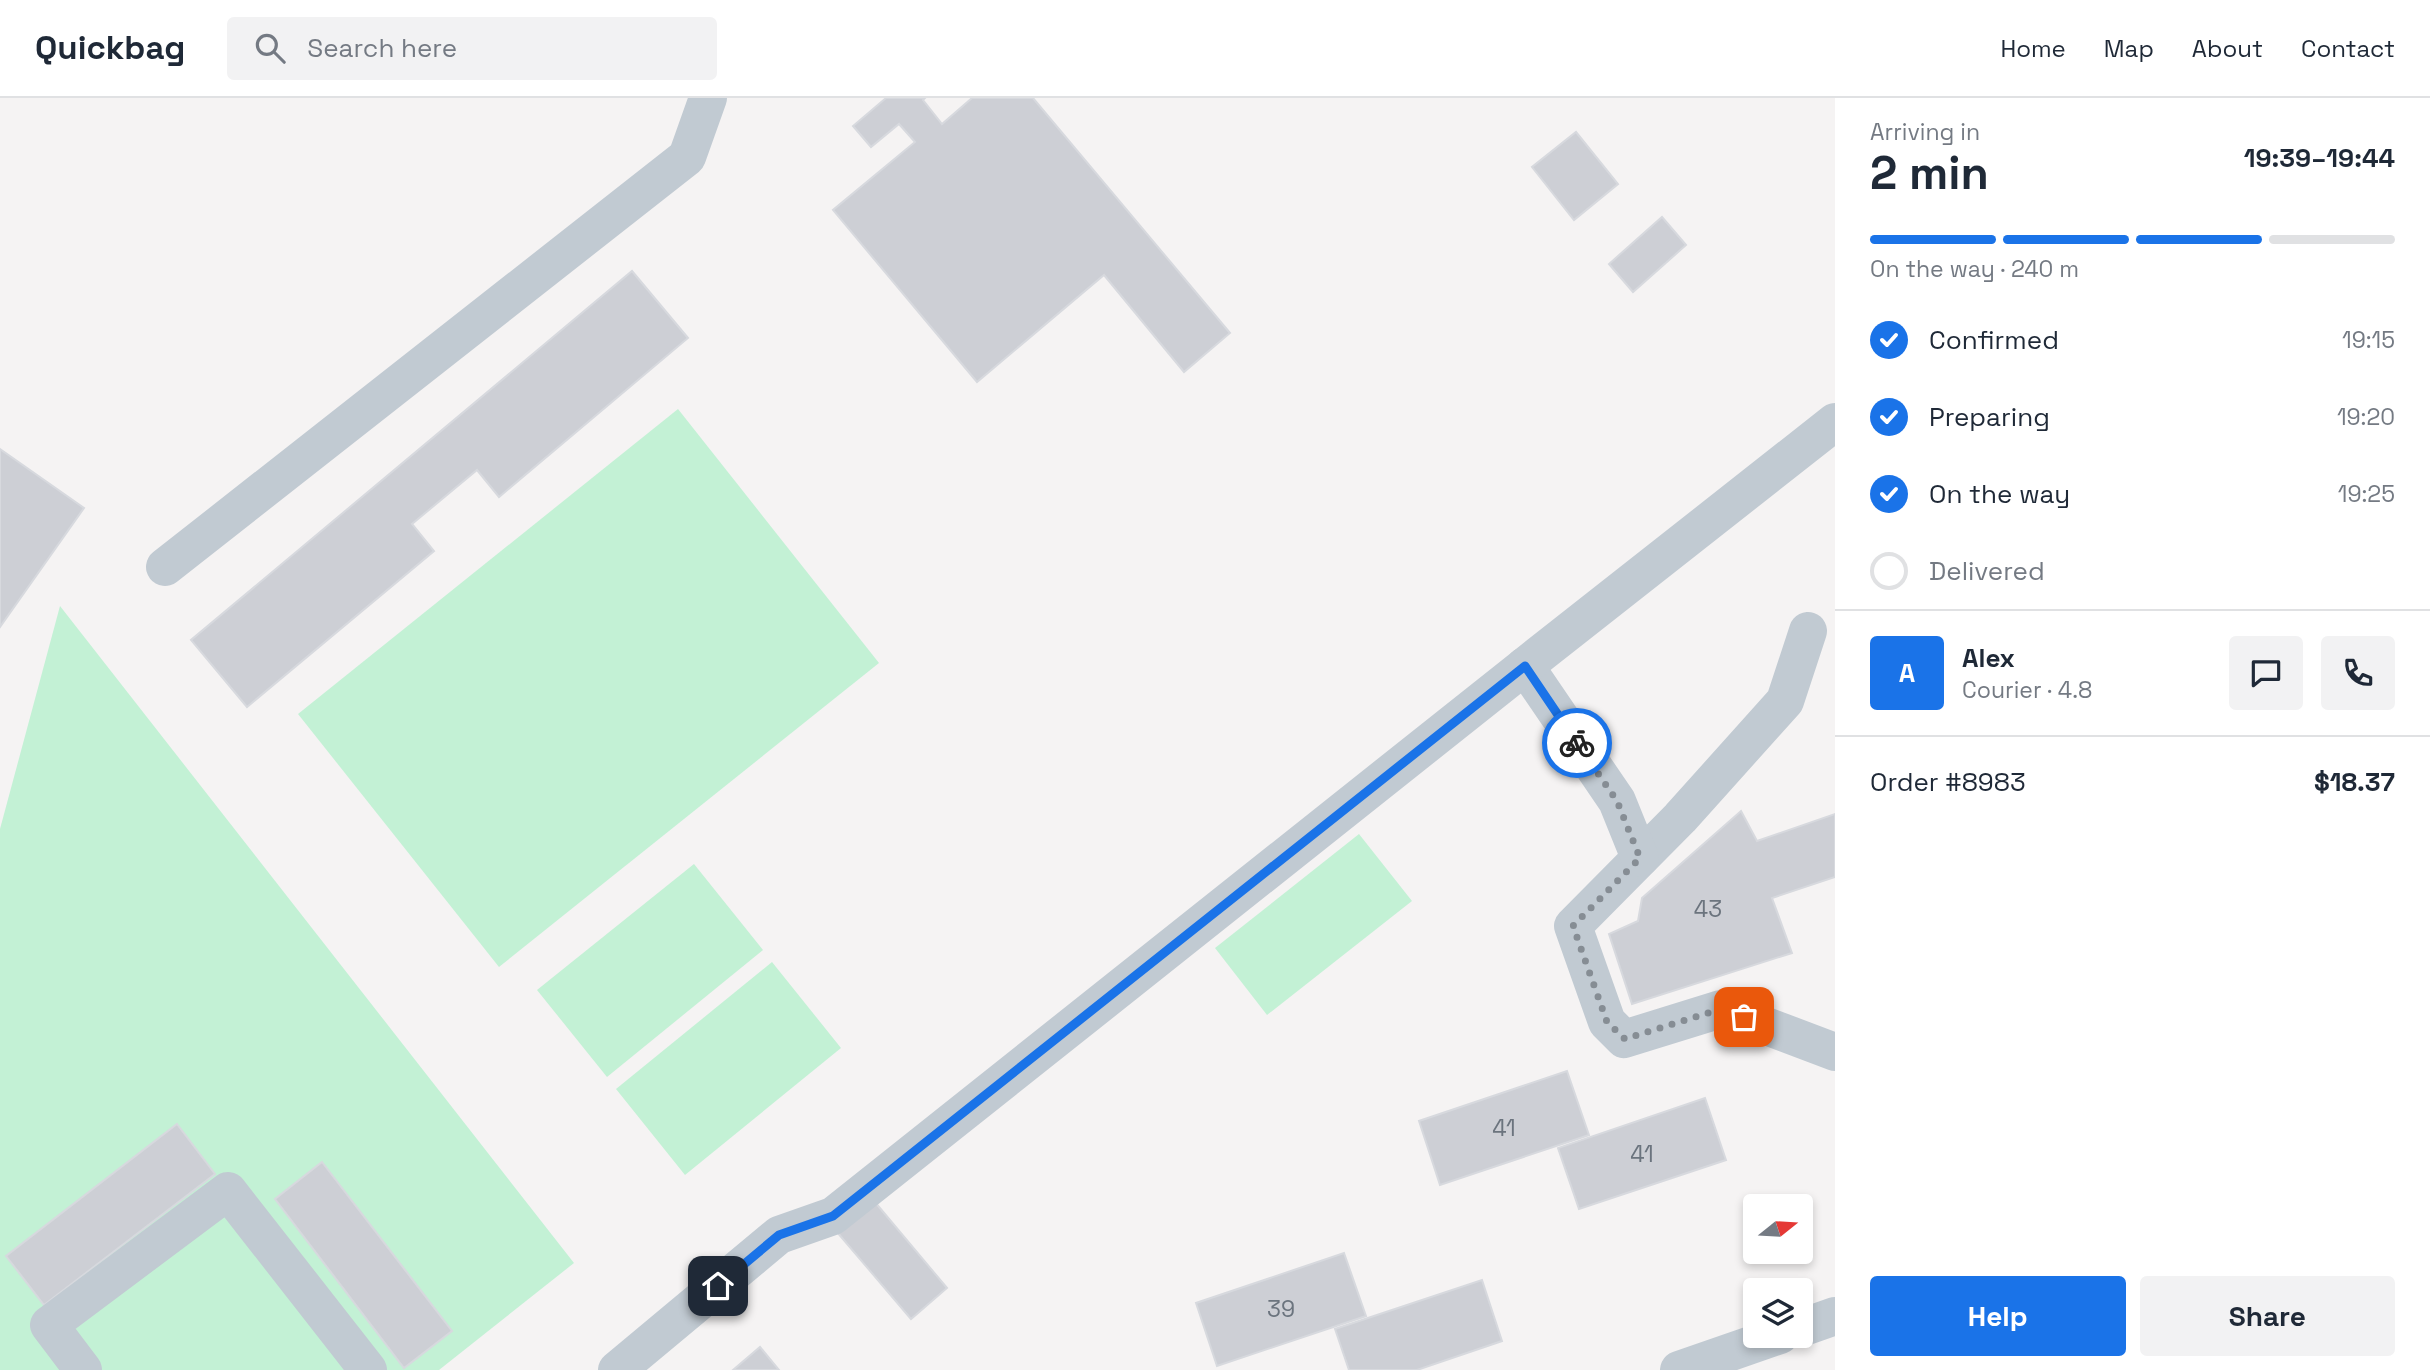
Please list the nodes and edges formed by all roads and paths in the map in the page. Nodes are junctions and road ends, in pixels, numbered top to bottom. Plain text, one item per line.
1 (708, 98) edge
2 (1835, 422) edge
3 (165, 567) dead end
4 (1808, 631) dead end
5 (1525, 666) junction
6 (1640, 858) junction
7 (1835, 1052) edge
8 (1835, 1316) edge
9 (1813, 1324) edge
10 (1743, 1348) edge
11 (83, 1370) edge
12 (368, 1370) edge
13 (617, 1370) edge
14 (1679, 1370) edge

1 - 3 street
2 - 5 street
4 - 6 street
5 - 6 street
5 - 13 street
6 - 7 street
8 - 9 street
10 - 14 street
11 - 12 street

